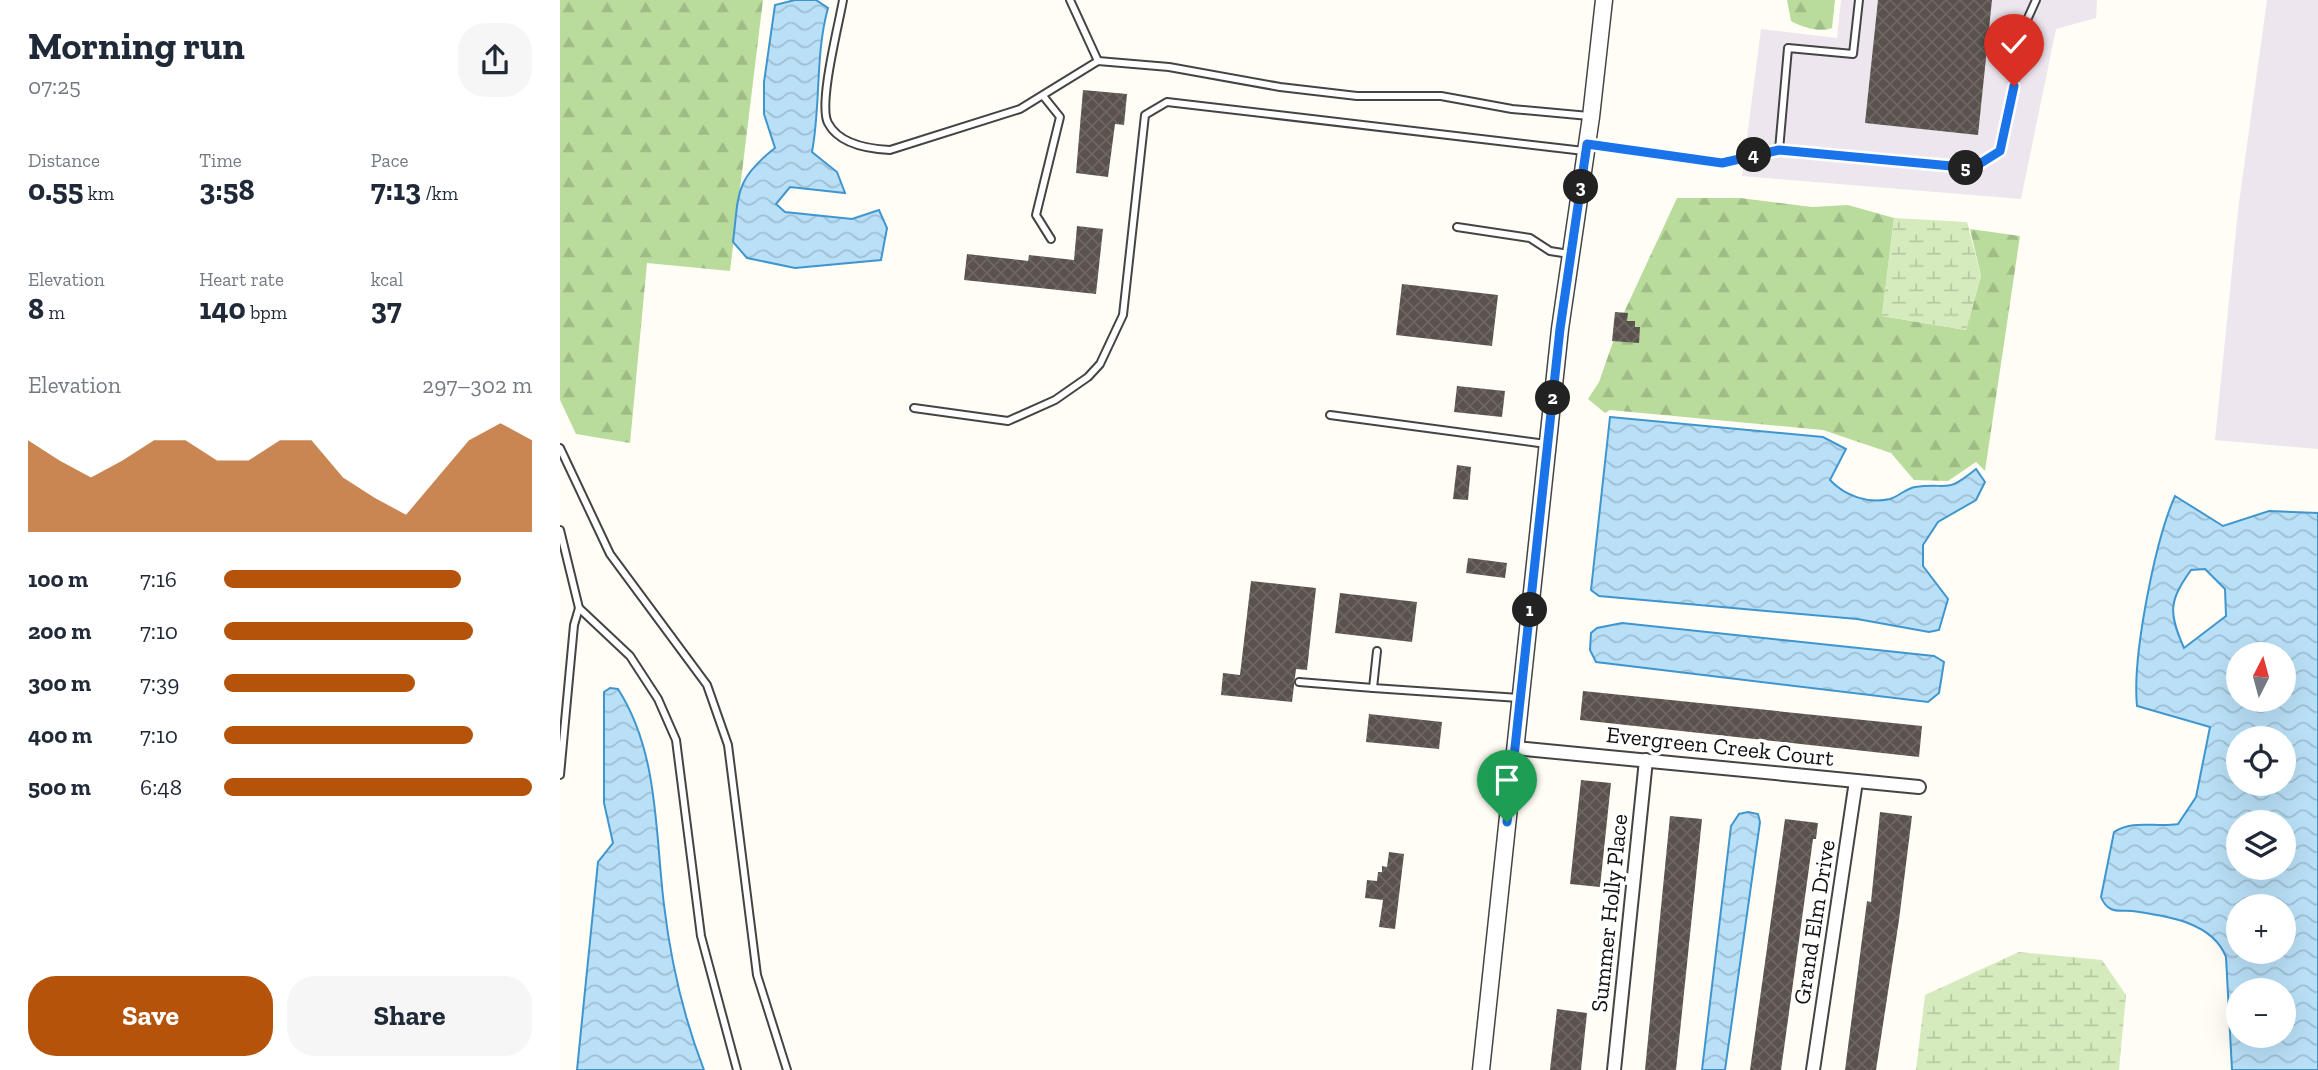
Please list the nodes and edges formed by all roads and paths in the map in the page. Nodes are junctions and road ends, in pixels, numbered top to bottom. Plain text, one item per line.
1 (843, 0) edge
2 (1070, 0) edge
3 (1604, 0) edge
4 (1860, 0) edge
5 (2036, 0) edge
6 (1098, 61) junction
7 (1044, 97) junction
8 (1591, 117) junction
9 (1586, 147) junction
10 (1779, 150) junction
11 (1457, 227) dead end
12 (1051, 239) dead end
13 (1572, 255) junction
14 (914, 408) dead end
15 (1330, 415) dead end
16 (1548, 444) junction
17 (560, 448) edge
18 (560, 530) edge
19 (579, 608) junction
20 (1377, 651) dead end
21 (1299, 682) dead end
22 (1373, 688) junction
23 (1521, 698) junction
24 (1515, 748) junction
25 (1646, 760) junction
26 (560, 775) edge
27 (1856, 781) junction
28 (1919, 788) dead end
29 (737, 1070) edge
30 (787, 1070) edge
31 (1481, 1070) edge
32 (1614, 1070) edge
33 (1813, 1070) edge

1 - 7 lane
2 - 6 lane
3 - 8 street
4 - 10 lane
5 - 10 lane
6 - 7 lane
6 - 8 lane
7 - 12 lane
8 - 9 street
9 - 10 lane
9 - 13 street
9 - 14 lane
11 - 13 lane
13 - 16 street
15 - 16 lane
16 - 23 street
17 - 30 lane
18 - 19 lane
19 - 26 lane
19 - 29 lane
20 - 22 lane
21 - 22 lane
22 - 23 lane
23 - 24 street
24 - 25 street, Evergreen Creek Court
24 - 31 street
25 - 27 street, Evergreen Creek Court
25 - 32 street, Summer Holly Place
27 - 28 street, Evergreen Creek Court
27 - 33 street, Grand Elm Drive

